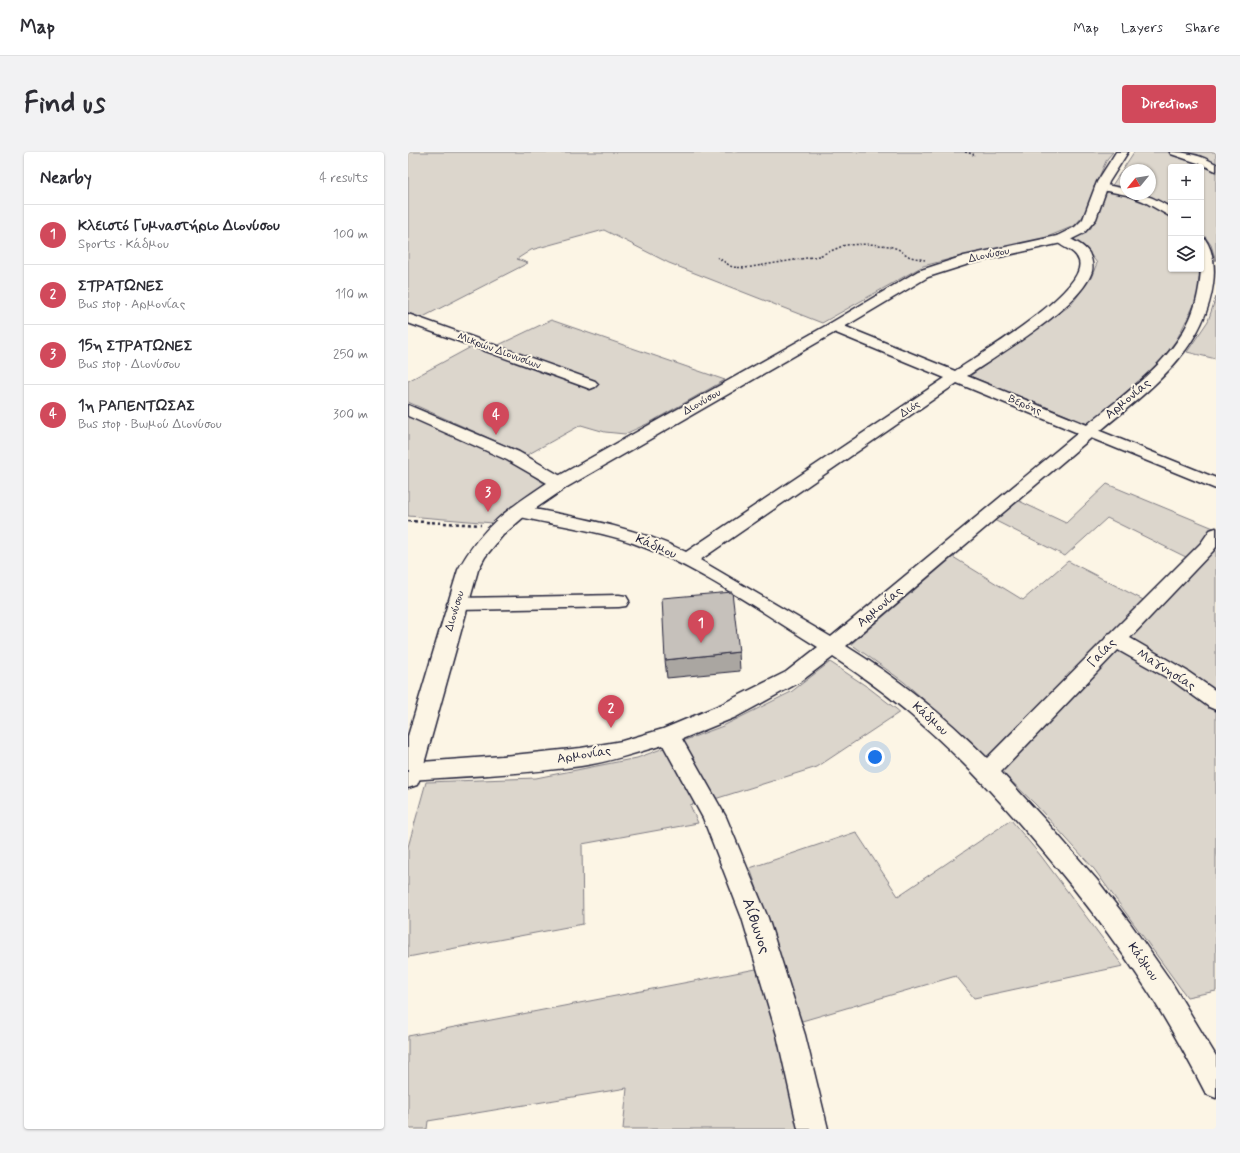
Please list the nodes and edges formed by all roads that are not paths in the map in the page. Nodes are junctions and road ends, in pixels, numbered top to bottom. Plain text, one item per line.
1 (1122, 152) edge
2 (1175, 152) edge
3 (1216, 168) edge
4 (1101, 187) junction
5 (1120, 191) edge
6 (1149, 200) edge
7 (1168, 210) edge
8 (1061, 239) junction
9 (1204, 246) edge
10 (408, 318) edge
11 (834, 327) junction
12 (956, 377) junction
13 (590, 384) dead end
14 (408, 410) edge
15 (1089, 432) junction
16 (560, 483) junction
17 (1216, 484) edge
18 (518, 511) junction
19 (1213, 543) edge
20 (687, 560) junction
21 (619, 601) dead end
22 (457, 604) junction
23 (1116, 639) junction
24 (832, 647) junction
25 (1216, 702) edge
26 (668, 735) junction
27 (987, 772) junction
28 (409, 774) edge
29 (1216, 1084) edge
30 (813, 1129) edge

1 - 4 main road, Διονύσου
2 - 3 street
4 - 5 street
4 - 8 main road, Διονύσου
6 - 7 street
8 - 11 main road, Διονύσου
8 - 12 street, Διός
9 - 15 street, Αρμονίας
10 - 13 street, Μικρών Διονυσίων
11 - 12 street, Βερόης
11 - 16 main road, Διονύσου
12 - 15 street, Βερόης
12 - 20 street, Διός
14 - 16 street
15 - 17 street, Βερόης
15 - 24 street, Αρμονίας
16 - 18 main road, Διονύσου
18 - 20 street, Κάδμου
18 - 22 main road, Διονύσου
19 - 23 street, Γαίας
20 - 24 street, Κάδμου
21 - 22 street
22 - 28 main road, Διονύσου
23 - 25 street, Μαγνησίας
23 - 27 street, Γαίας
24 - 26 street, Αρμονίας
24 - 27 street, Κάδμου
26 - 28 street, Αρμονίας
26 - 30 street, Αίθωνος
27 - 29 street, Κάδμου

